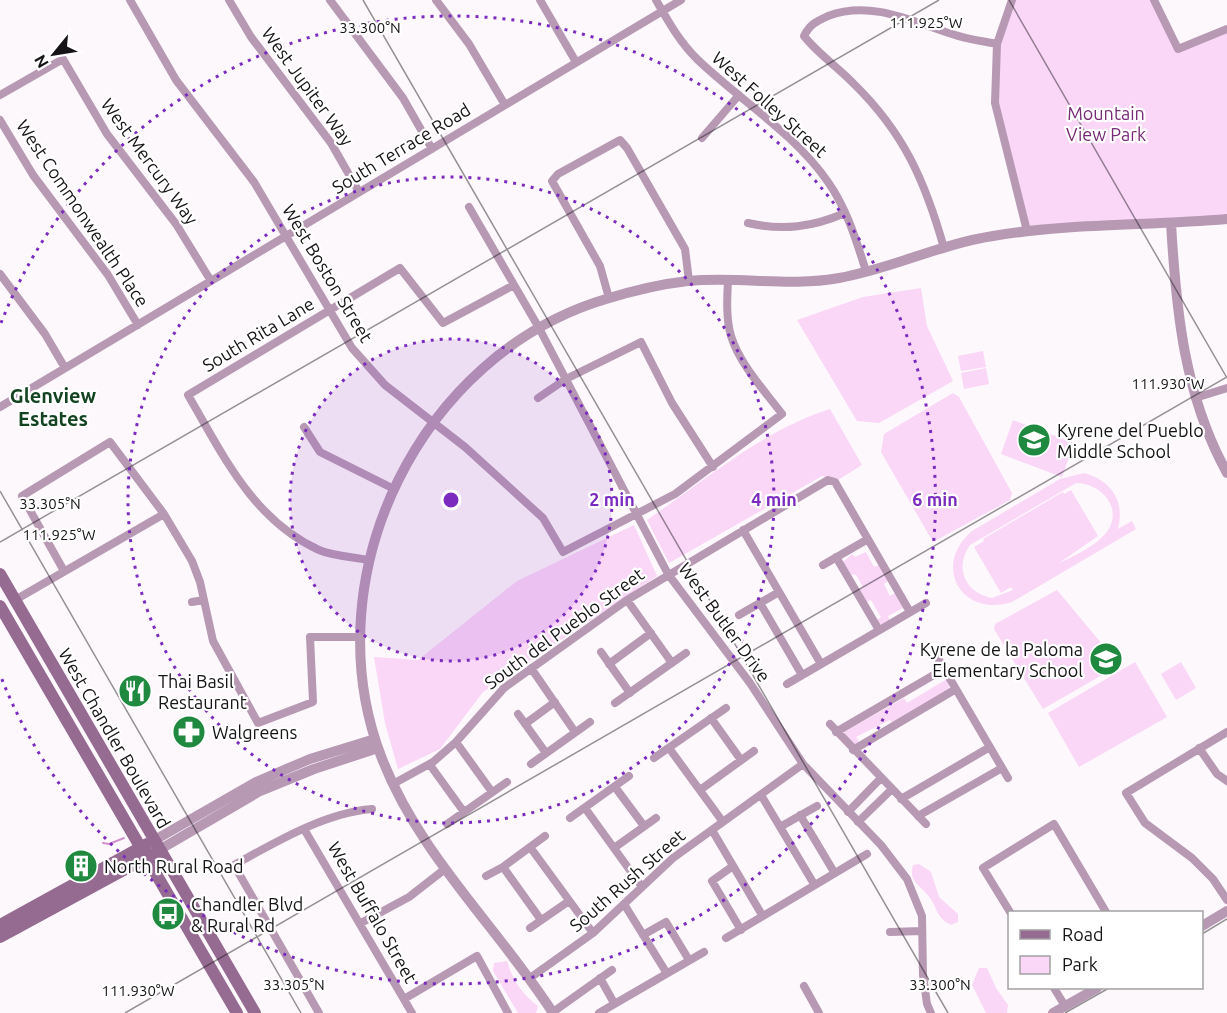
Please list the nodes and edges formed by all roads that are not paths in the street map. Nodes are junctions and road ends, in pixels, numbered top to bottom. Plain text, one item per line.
1 (130, 0) edge
2 (229, 0) edge
3 (330, 0) edge
4 (436, 0) edge
5 (540, 0) edge
6 (656, 0) edge
7 (681, 0) edge
8 (1012, 0) edge
9 (1154, 0) edge
10 (662, 11) junction
11 (1227, 29) edge
12 (997, 44) junction
13 (576, 62) junction
14 (0, 95) edge
15 (739, 95) junction
16 (505, 105) junction
17 (0, 120) edge
18 (702, 138) dead end
19 (432, 149) junction
20 (359, 192) junction
21 (469, 207) dead end
22 (845, 213) junction
23 (1227, 219) edge
24 (748, 223) dead end
25 (1172, 223) junction
26 (1027, 231) junction
27 (285, 237) junction
28 (944, 248) junction
29 (866, 271) junction
30 (0, 274) edge
31 (211, 281) junction
32 (689, 281) junction
33 (728, 281) junction
34 (514, 285) junction
35 (609, 298) junction
36 (329, 310) junction
37 (138, 325) junction
38 (539, 328) junction
39 (66, 368) junction
40 (566, 379) junction
41 (1227, 388) edge
42 (538, 398) dead end
43 (1195, 398) junction
44 (0, 407) edge
45 (433, 421) junction
46 (304, 427) dead end
47 (713, 467) junction
48 (1227, 473) edge
49 (394, 489) junction
50 (164, 514) junction
51 (636, 516) junction
52 (743, 530) junction
53 (868, 538) junction
54 (836, 557) junction
55 (368, 560) junction
56 (823, 565) dead end
57 (64, 571) junction
58 (0, 574) edge
59 (668, 574) junction
60 (779, 592) junction
61 (15, 600) junction
62 (204, 600) junction
63 (627, 600) junction
64 (192, 602) dead end
65 (760, 603) junction
66 (926, 603) dead end
67 (0, 606) edge
68 (910, 612) junction
69 (739, 615) dead end
70 (879, 630) junction
71 (651, 633) junction
72 (360, 637) junction
73 (601, 652) dead end
74 (686, 653) dead end
75 (936, 655) dead end
76 (672, 663) junction
77 (609, 664) junction
78 (821, 664) junction
79 (531, 668) junction
80 (944, 669) junction
81 (58, 675) junction
82 (802, 675) junction
83 (44, 682) junction
84 (787, 684) dead end
85 (956, 689) junction
86 (630, 693) junction
87 (555, 702) junction
88 (615, 703) dead end
89 (726, 708) dead end
90 (518, 714) dead end
91 (711, 718) junction
92 (590, 722) dead end
93 (525, 724) junction
94 (830, 724) dead end
95 (575, 732) junction
96 (836, 732) junction
97 (1227, 732) edge
98 (456, 742) junction
99 (377, 744) junction
100 (990, 747) junction
101 (669, 748) junction
102 (1199, 748) junction
103 (853, 750) junction
104 (754, 751) dead end
105 (546, 753) junction
106 (654, 758) dead end
107 (741, 760) junction
108 (531, 764) dead end
109 (803, 764) junction
110 (430, 765) junction
111 (1002, 768) junction
112 (629, 776) dead end
113 (1008, 778) dead end
114 (1227, 781) edge
115 (507, 782) dead end
116 (393, 784) junction
117 (886, 784) junction
118 (615, 787) junction
119 (700, 790) junction
120 (492, 792) junction
121 (760, 795) junction
122 (901, 799) junction
123 (816, 806) dead end
124 (585, 808) junction
125 (372, 809) dead end
126 (464, 812) junction
127 (848, 812) junction
128 (800, 815) junction
129 (918, 816) junction
130 (570, 818) dead end
131 (656, 818) dead end
132 (723, 822) junction
133 (858, 822) junction
134 (447, 824) dead end
135 (926, 824) dead end
136 (644, 826) junction
137 (780, 827) junction
138 (304, 829) junction
139 (712, 830) junction
140 (545, 836) dead end
141 (156, 846) junction
142 (530, 847) junction
143 (614, 848) junction
144 (143, 853) junction
145 (867, 854) dead end
146 (734, 866) junction
147 (503, 867) junction
148 (445, 869) junction
149 (834, 872) junction
150 (486, 876) dead end
151 (814, 884) junction
152 (642, 887) junction
153 (1227, 900) edge
154 (569, 901) junction
155 (624, 904) junction
156 (1009, 911) edge
157 (1105, 911) edge
158 (1227, 911) edge
159 (762, 915) junction
160 (541, 920) junction
161 (361, 923) junction
162 (0, 925) edge
163 (1203, 925) edge
164 (530, 928) dead end
165 (741, 930) junction
166 (922, 931) junction
167 (890, 932) dead end
168 (593, 933) junction
169 (643, 935) junction
170 (0, 937) edge
171 (726, 939) dead end
172 (704, 952) dead end
173 (689, 960) junction
174 (612, 970) dead end
175 (666, 972) junction
176 (530, 978) junction
177 (600, 978) junction
178 (804, 986) dead end
179 (1055, 989) edge
180 (1093, 989) edge
181 (404, 999) junction
182 (614, 1003) junction
183 (1065, 1006) junction
184 (237, 1013) edge
185 (255, 1013) edge
186 (319, 1013) edge
187 (412, 1013) edge
188 (508, 1013) edge
189 (553, 1013) edge
190 (599, 1013) edge
191 (819, 1013) edge
192 (931, 1013) edge
193 (1053, 1013) edge

1 - 27 street, West Boston Street
2 - 20 street, West Jupiter Way
3 - 19 street
4 - 16 street
5 - 13 street
6 - 10 street, West Folley Street
7 - 10 street, South Terrace Road
8 - 12 street
9 - 11 street
10 - 13 street, South Terrace Road
10 - 15 street, West Folley Street
12 - 26 street
12 - 28 street
13 - 16 street, South Terrace Road
14 - 31 street, West Mercury Way
15 - 18 street
15 - 22 street, West Folley Street
16 - 19 street, South Terrace Road
17 - 37 street, West Commonwealth Place
19 - 20 street, South Terrace Road
20 - 27 street, South Terrace Road
21 - 34 street, West Butler Drive
22 - 24 street
22 - 29 street, West Folley Street
23 - 25 street
25 - 26 street
25 - 43 street
26 - 28 street
27 - 31 street, South Terrace Road
27 - 36 street, West Boston Street
28 - 29 street
29 - 33 street
30 - 39 street
31 - 37 street, South Terrace Road
32 - 33 street
32 - 35 street
32 - 35 street
33 - 47 street
34 - 36 street, South Rita Lane
34 - 38 street, West Butler Drive
35 - 38 street
36 - 45 street, West Boston Street
36 - 55 street, South Rita Lane
37 - 39 street, South Terrace Road
38 - 40 street, West Butler Drive
38 - 45 street
39 - 44 street, South Terrace Road
40 - 42 street
40 - 47 street
40 - 51 street, West Butler Drive
41 - 43 street
43 - 48 street
45 - 49 street
45 - 51 street, West Boston Street
46 - 49 street
47 - 51 street
49 - 55 street
50 - 57 street
50 - 57 street
50 - 62 street
51 - 59 street, West Butler Drive
52 - 53 street, South del Pueblo Street
52 - 59 street, South del Pueblo Street
52 - 60 street
53 - 54 street
53 - 68 street
54 - 56 street
54 - 70 street
55 - 72 street
57 - 61 street
58 - 61 main road, West Chandler Boulevard
59 - 63 street, South del Pueblo Street
59 - 109 street, West Butler Drive
60 - 65 street
60 - 78 street
61 - 81 main road, West Chandler Boulevard
62 - 64 street
62 - 72 street
63 - 71 street
63 - 79 street, South del Pueblo Street
65 - 69 street
65 - 82 street
66 - 68 street
67 - 83 main road, West Chandler Boulevard
68 - 70 street
70 - 78 street
71 - 76 street
71 - 77 street
72 - 99 street
73 - 77 street
74 - 76 street
75 - 80 street
76 - 86 street
77 - 86 street
78 - 82 street
79 - 87 street
79 - 98 street, South del Pueblo Street
80 - 85 street
80 - 96 street
81 - 83 main road
81 - 141 main road, West Chandler Boulevard
82 - 84 street
83 - 144 main road, West Chandler Boulevard
85 - 100 street
85 - 103 street
86 - 88 street
87 - 93 street
87 - 95 street
89 - 91 street
90 - 93 street
91 - 101 street
91 - 107 street
92 - 95 street
93 - 105 street
94 - 96 street
95 - 105 street
96 - 103 street
97 - 102 street
98 - 110 street, South del Pueblo Street
98 - 120 street
99 - 116 street
99 - 141 street
100 - 111 street
100 - 122 street
101 - 106 street
101 - 119 street
102 - 114 street
102 - 153 street
103 - 117 street
104 - 107 street
105 - 108 street
107 - 119 street
109 - 121 street, South Rush Street
109 - 127 street, West Butler Drive
110 - 116 street, South del Pueblo Street
110 - 126 street
111 - 113 street
111 - 129 street
112 - 118 street
115 - 120 street
116 - 148 street
117 - 122 street
117 - 127 street
117 - 133 street
118 - 124 street
118 - 136 street
119 - 132 street
120 - 126 street
121 - 132 street, South Rush Street
121 - 137 street
122 - 129 street
123 - 128 street
124 - 130 street
124 - 143 street
125 - 138 street
126 - 134 street
127 - 133 street, West Butler Drive
128 - 137 street
128 - 149 street
129 - 135 street
131 - 136 street
132 - 139 street, South Rush Street
133 - 166 street, West Butler Drive
136 - 143 street
137 - 151 street
138 - 161 street, West Buffalo Street
138 - 186 street
139 - 146 street
139 - 152 street, South Rush Street
140 - 142 street
141 - 144 main road
141 - 185 main road, West Chandler Boulevard
142 - 147 street
142 - 154 street
143 - 152 street
144 - 162 main road
144 - 170 main road
144 - 184 main road, West Chandler Boulevard
145 - 149 street
146 - 159 street
146 - 165 street
147 - 150 street
147 - 160 street
148 - 161 street
148 - 176 street
149 - 151 street
151 - 159 street
152 - 155 street, South Rush Street
154 - 160 street
154 - 168 street
155 - 168 street, South Rush Street
155 - 169 street
156 - 157 street
158 - 163 street
159 - 165 street
160 - 164 street
161 - 181 street, West Buffalo Street
165 - 171 street
166 - 167 street
166 - 192 street, West Butler Drive
168 - 176 street, South Rush Street
169 - 173 street
169 - 175 street
172 - 173 street
173 - 175 street
174 - 177 street
175 - 182 street
176 - 189 street
177 - 182 street
177 - 189 street
178 - 191 street
179 - 183 street
180 - 183 street
181 - 187 street, West Buffalo Street
181 - 188 street
182 - 190 street
183 - 193 street

